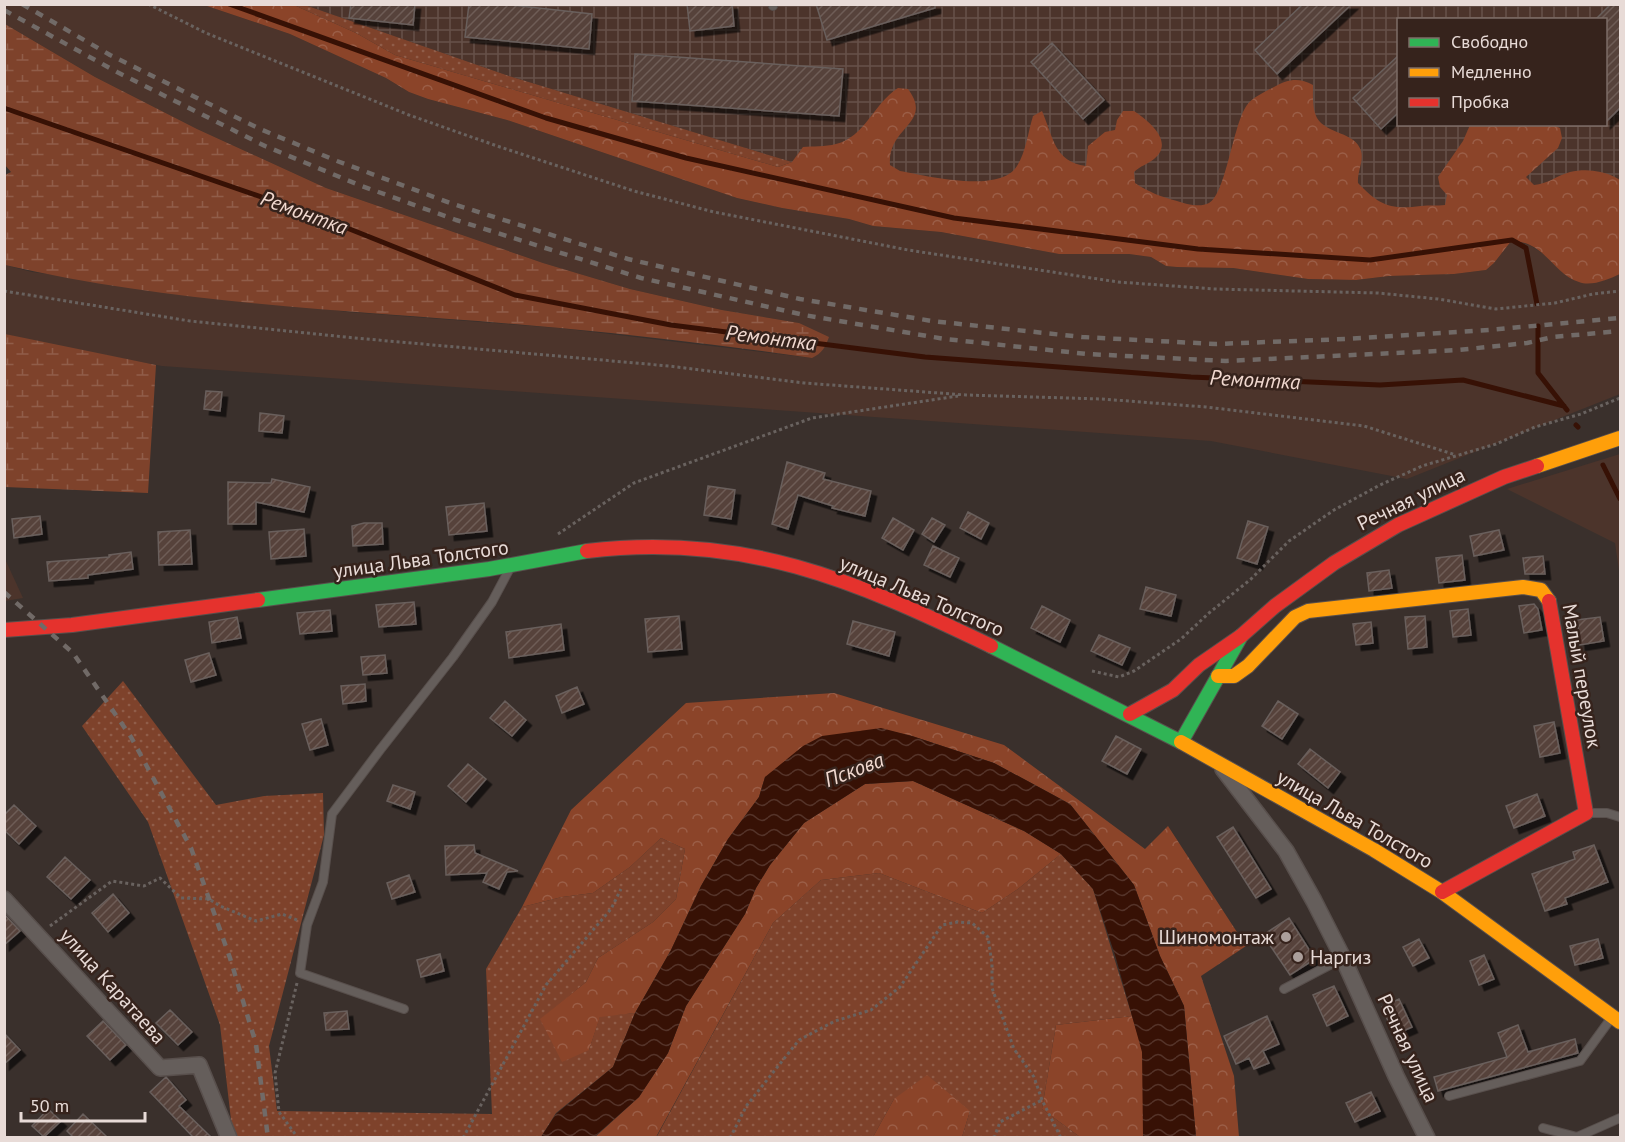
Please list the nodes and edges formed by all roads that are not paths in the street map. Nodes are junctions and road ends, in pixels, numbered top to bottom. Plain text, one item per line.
1 (1620, 438) edge
2 (511, 567) junction
3 (4, 630) edge
4 (1241, 636) junction
5 (1218, 676) junction
6 (1130, 714) junction
7 (1181, 742) junction
8 (1219, 764) junction
9 (1586, 813) junction
10 (1620, 817) edge
11 (1442, 892) junction
12 (4, 898) edge
13 (1343, 958) junction
14 (1284, 989) dead end
15 (404, 1009) dead end
16 (1617, 1019) edge
17 (1449, 1096) dead end
18 (1620, 1118) edge
19 (1543, 1128) dead end
20 (229, 1137) edge
21 (1427, 1137) edge

1 - 4 main road, Речная улица
2 - 3 main road, улица Льва Толстого
2 - 6 main road, улица Льва Толстого
2 - 15 lane
4 - 5 main road
4 - 6 main road
5 - 7 main road
5 - 9 main road, Малый переулок
6 - 7 main road, улица Льва Толстого
7 - 8 main road, улица Льва Толстого
8 - 11 main road, улица Льва Толстого
8 - 13 street, Речная улица
9 - 10 lane
9 - 11 main road
11 - 16 main road, улица Льва Толстого
12 - 20 street, улица Каратаева
13 - 14 lane
13 - 21 street, Речная улица
16 - 17 lane
18 - 19 lane

